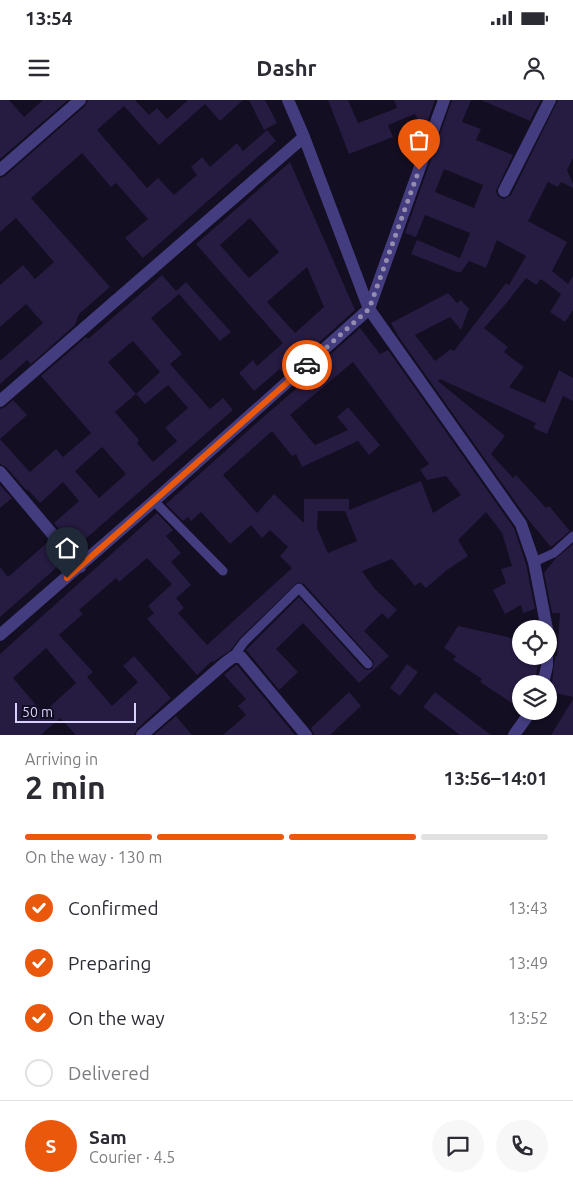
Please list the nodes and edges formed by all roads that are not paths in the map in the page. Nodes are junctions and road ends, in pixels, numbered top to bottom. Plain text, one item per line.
1 (80, 100) edge
2 (288, 100) edge
3 (444, 100) edge
4 (550, 100) edge
5 (304, 137) junction
6 (0, 170) edge
7 (504, 191) dead end
8 (369, 309) junction
9 (0, 401) edge
10 (0, 472) edge
11 (154, 501) junction
12 (573, 536) edge
13 (534, 562) junction
14 (80, 567) junction
15 (223, 571) dead end
16 (544, 620) edge
17 (0, 635) edge
18 (233, 657) junction
19 (368, 664) dead end
20 (525, 720) edge
21 (142, 735) edge
22 (306, 735) edge
23 (514, 735) edge

1 - 6 street
2 - 5 street
3 - 8 street
4 - 7 street
5 - 8 street
5 - 9 street
8 - 11 street
8 - 13 street
10 - 14 street
11 - 14 street
11 - 15 lane
12 - 13 lane
13 - 16 street
14 - 17 street
18 - 19 lane
18 - 21 street
18 - 22 street
20 - 23 street

